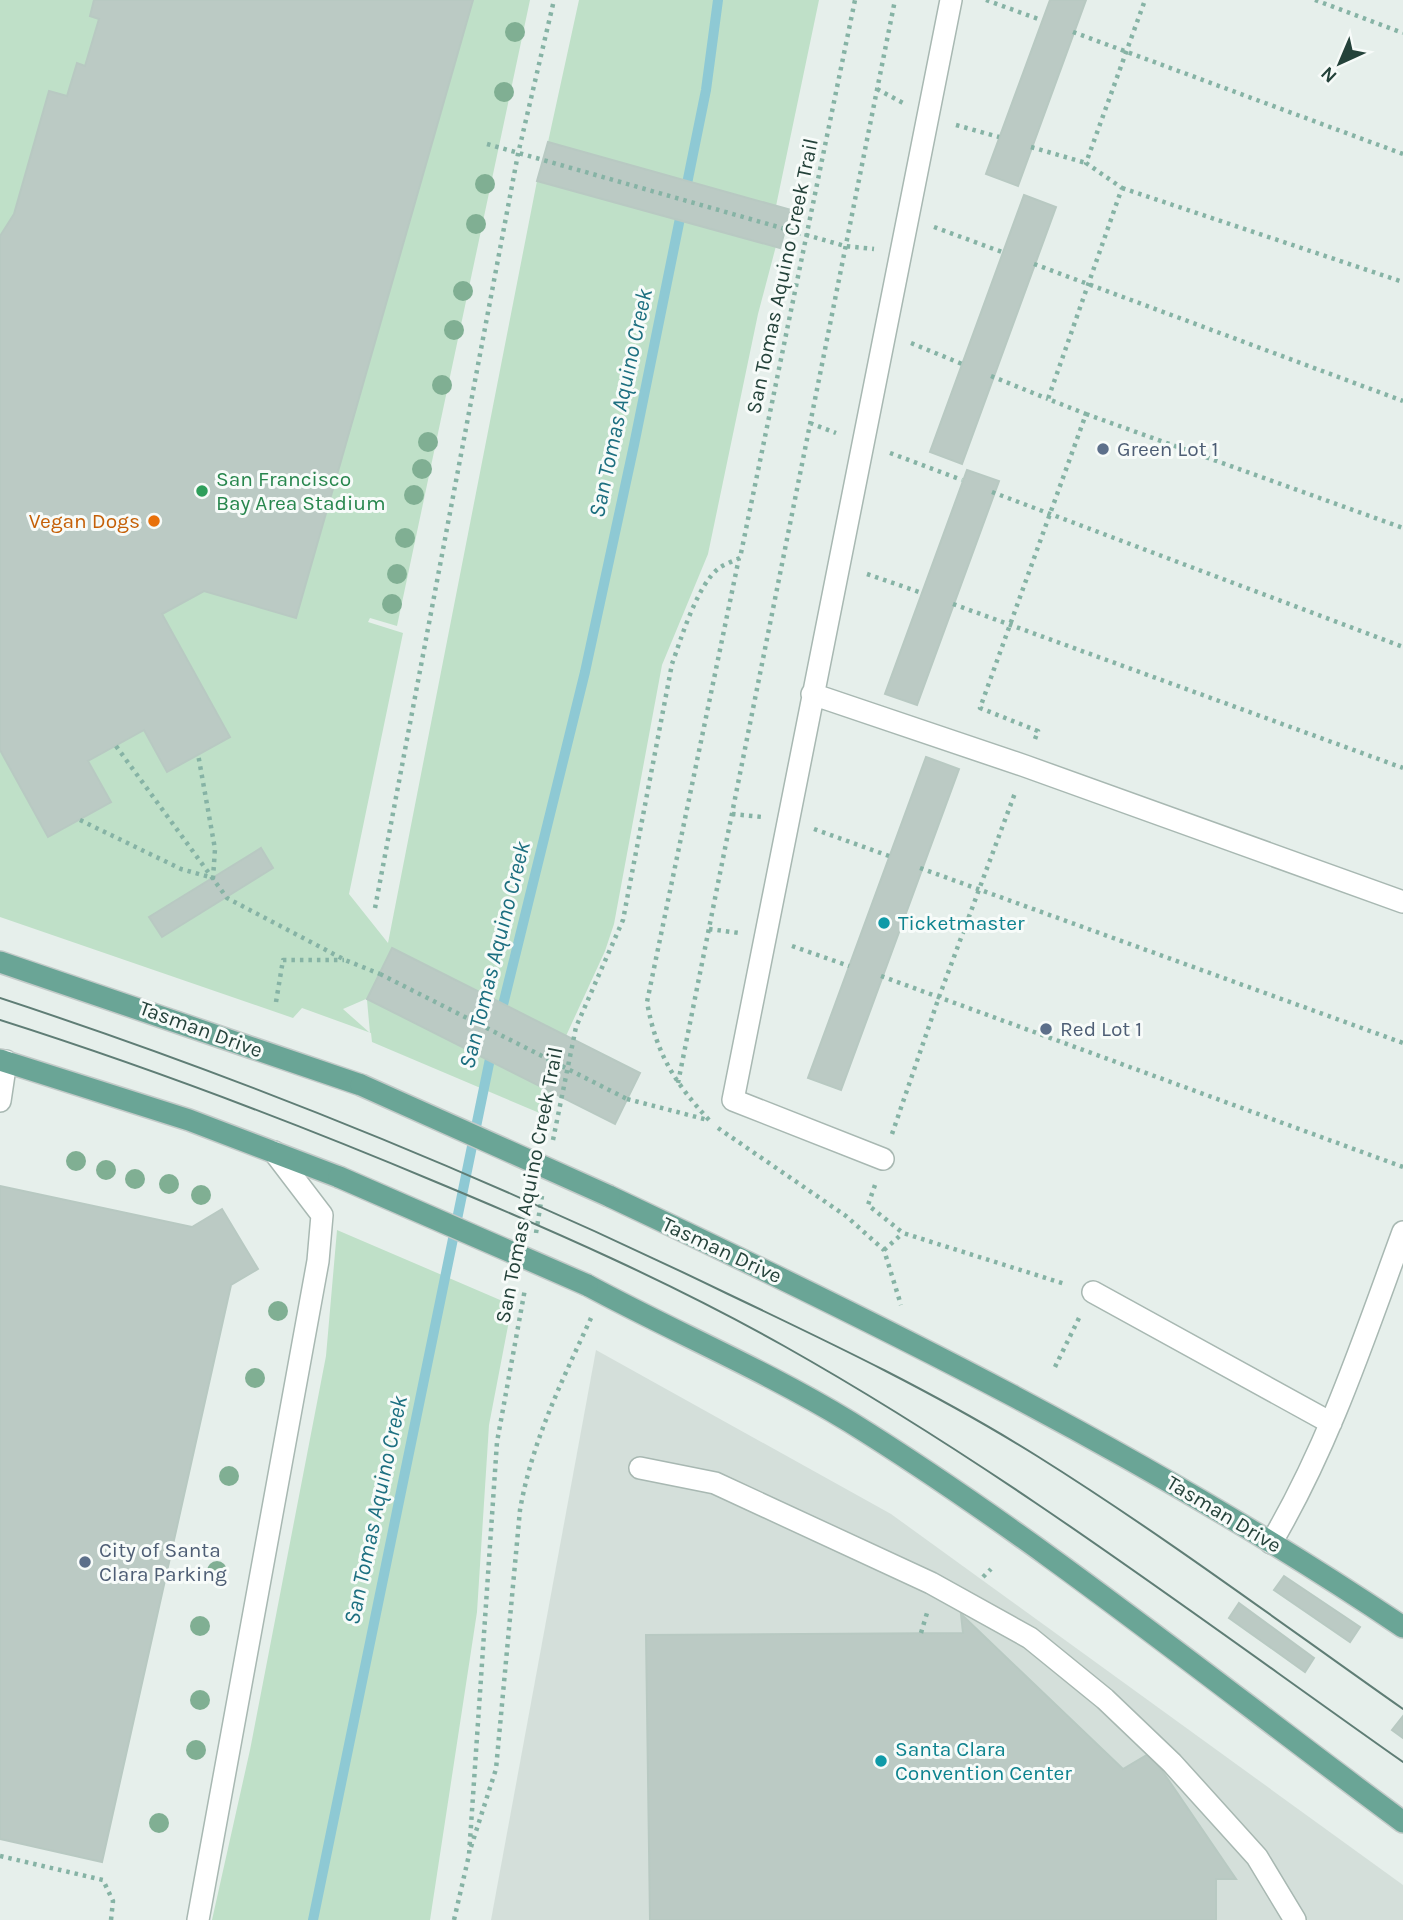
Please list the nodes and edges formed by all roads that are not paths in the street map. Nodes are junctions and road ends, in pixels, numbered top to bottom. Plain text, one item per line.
1 (951, 0) edge
2 (812, 694) junction
3 (1403, 902) edge
4 (0, 962) edge
5 (3, 1060) edge
6 (0, 1101) edge
7 (274, 1152) junction
8 (883, 1159) road end
9 (1403, 1231) edge
10 (1093, 1292) road end
11 (1331, 1423) junction
12 (640, 1468) dead end
13 (1271, 1543) junction
14 (1403, 1627) edge
15 (1403, 1822) edge
16 (198, 1920) edge
17 (1295, 1920) edge

1 - 2 lane
2 - 3 lane
2 - 8 lane
4 - 13 main road, Tasman Drive, bridge
5 - 6 lane
5 - 7 main road
7 - 15 main road, bridge
7 - 16 lane
9 - 11 lane
10 - 11 lane
11 - 13 lane
12 - 17 lane
13 - 14 main road, Tasman Drive

